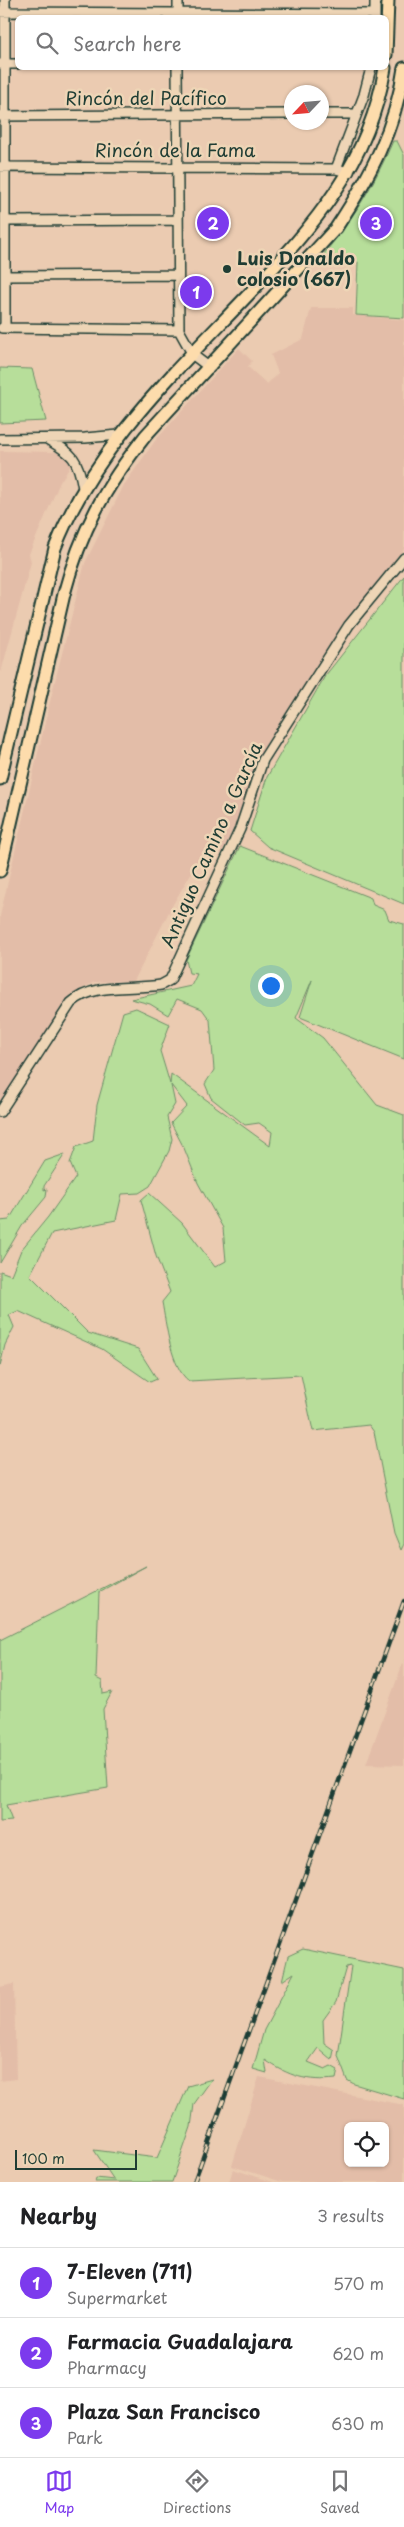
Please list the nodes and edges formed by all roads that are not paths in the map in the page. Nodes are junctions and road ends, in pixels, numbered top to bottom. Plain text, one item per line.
1 (5, 0) edge
2 (178, 0) edge
3 (375, 0) edge
4 (388, 0) edge
5 (2, 12) edge
6 (178, 14) edge
7 (276, 15) edge
8 (375, 15) edge
9 (387, 15) edge
10 (2, 64) edge
11 (15, 64) edge
12 (404, 68) edge
13 (177, 70) edge
14 (370, 70) edge
15 (384, 70) edge
16 (403, 86) edge
17 (284, 114) edge
18 (329, 114) edge
19 (356, 114) junction
20 (176, 115) junction
21 (2, 116) edge
22 (372, 120) junction
23 (2, 167) edge
24 (176, 167) junction
25 (336, 168) junction
26 (349, 172) junction
27 (178, 220) junction
28 (5, 221) junction
29 (178, 275) junction
30 (5, 276) junction
31 (3, 328) edge
32 (179, 330) junction
33 (192, 355) junction
34 (210, 368) junction
35 (120, 435) junction
36 (0, 439) edge
37 (46, 439) junction
38 (83, 488) junction
39 (404, 558) edge
40 (32, 642) junction
41 (52, 647) junction
42 (0, 779) edge
43 (0, 871) edge
44 (0, 1112) edge

1 - 5 street
2 - 6 street
3 - 8 street
4 - 9 main road
5 - 6 street
5 - 10 street
6 - 7 street
10 - 11 street
10 - 21 street
12 - 16 main road
13 - 20 street
14 - 19 street
15 - 22 main road
16 - 22 main road
16 - 34 main road
17 - 20 street, Rincón del Pacífico
18 - 19 street
19 - 25 street
20 - 21 street, Rincón del Pacífico
20 - 24 street
21 - 23 street
22 - 26 main road
23 - 24 street, Rincón de la Fama
23 - 28 street
24 - 25 street, Rincón de la Fama
24 - 27 street
25 - 26 street, Rincón de la Fama
26 - 33 main road
27 - 28 street
27 - 29 street
28 - 30 street
29 - 30 street
29 - 32 street
30 - 31 street
31 - 32 street
32 - 33 street
33 - 34 street
33 - 35 main road
34 - 41 main road
35 - 37 street
35 - 38 main road
36 - 37 street
37 - 38 street
38 - 40 main road
39 - 44 street, Antiguo Camino a García
40 - 41 main road
40 - 42 main road
41 - 43 main road

